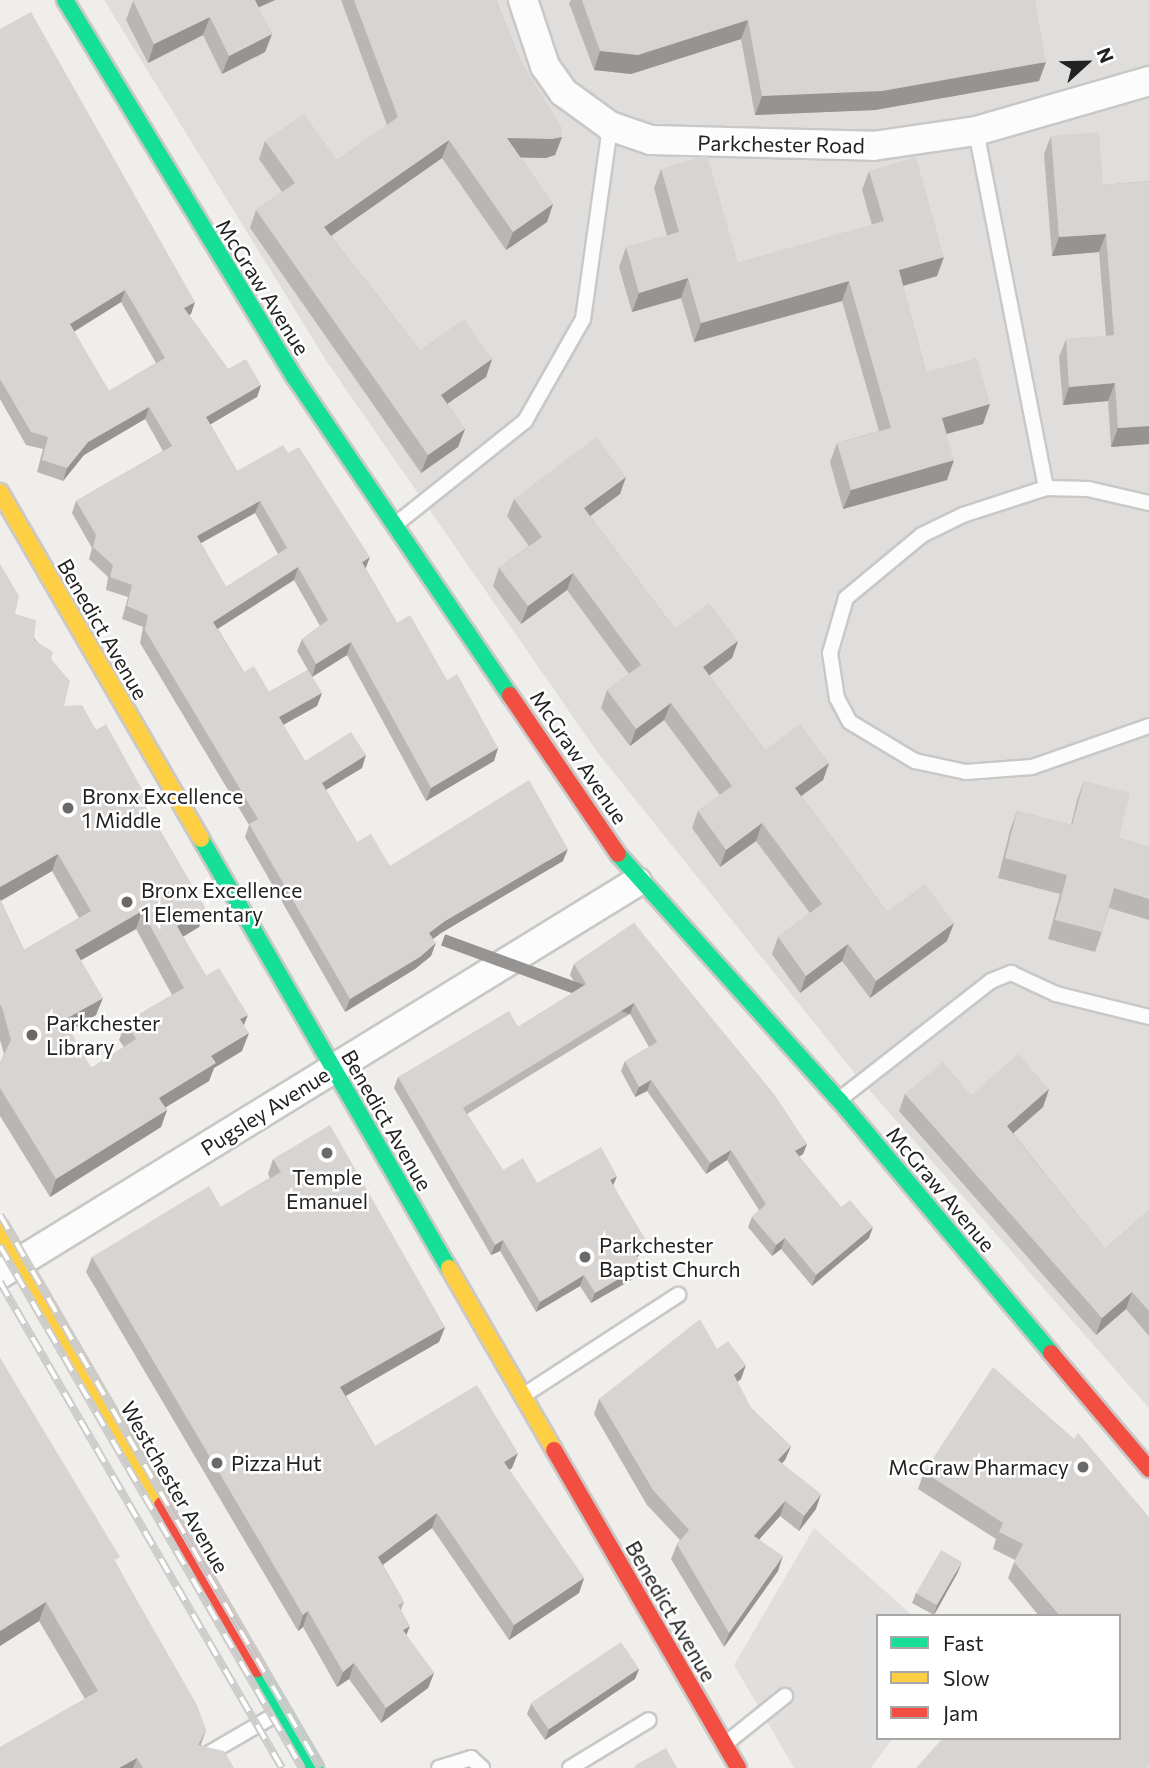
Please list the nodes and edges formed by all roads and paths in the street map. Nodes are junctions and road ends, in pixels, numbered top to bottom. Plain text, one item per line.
1 (65, 0) edge
2 (523, 0) edge
3 (1149, 81) edge
4 (610, 126) junction
5 (976, 131) junction
6 (1046, 488) junction
7 (0, 492) edge
8 (1149, 503) edge
9 (396, 524) junction
10 (1149, 726) edge
11 (637, 882) junction
12 (1149, 1017) edge
13 (334, 1069) junction
14 (839, 1100) junction
15 (0, 1227) edge
16 (10, 1268) edge
17 (678, 1296) dead end
18 (522, 1396) junction
19 (1149, 1469) edge
20 (785, 1696) dead end
21 (282, 1711) junction
22 (649, 1720) dead end
23 (724, 1745) junction
24 (200, 1759) edge
25 (315, 1768) edge
26 (439, 1768) edge
27 (482, 1768) edge
28 (570, 1768) edge
29 (738, 1768) edge

1 - 9 street, McGraw Avenue
2 - 4 street, Parkchester Road
3 - 5 street, Parkchester Road
4 - 5 street, Parkchester Road
4 - 9 lane
5 - 6 lane
6 - 8 lane
6 - 10 lane
7 - 13 street, Benedict Avenue
9 - 11 street, McGraw Avenue
11 - 13 street, Pugsley Avenue
11 - 14 street, McGraw Avenue
12 - 14 lane
13 - 16 street, Pugsley Avenue
13 - 18 street, Benedict Avenue
14 - 19 street, McGraw Avenue
15 - 16 street, Westchester Avenue
16 - 21 street, Westchester Avenue
17 - 18 lane
18 - 23 street, Benedict Avenue
20 - 23 lane
21 - 24 lane
21 - 25 street, Westchester Avenue
22 - 28 lane
23 - 29 street, Benedict Avenue
26 - 27 lane

